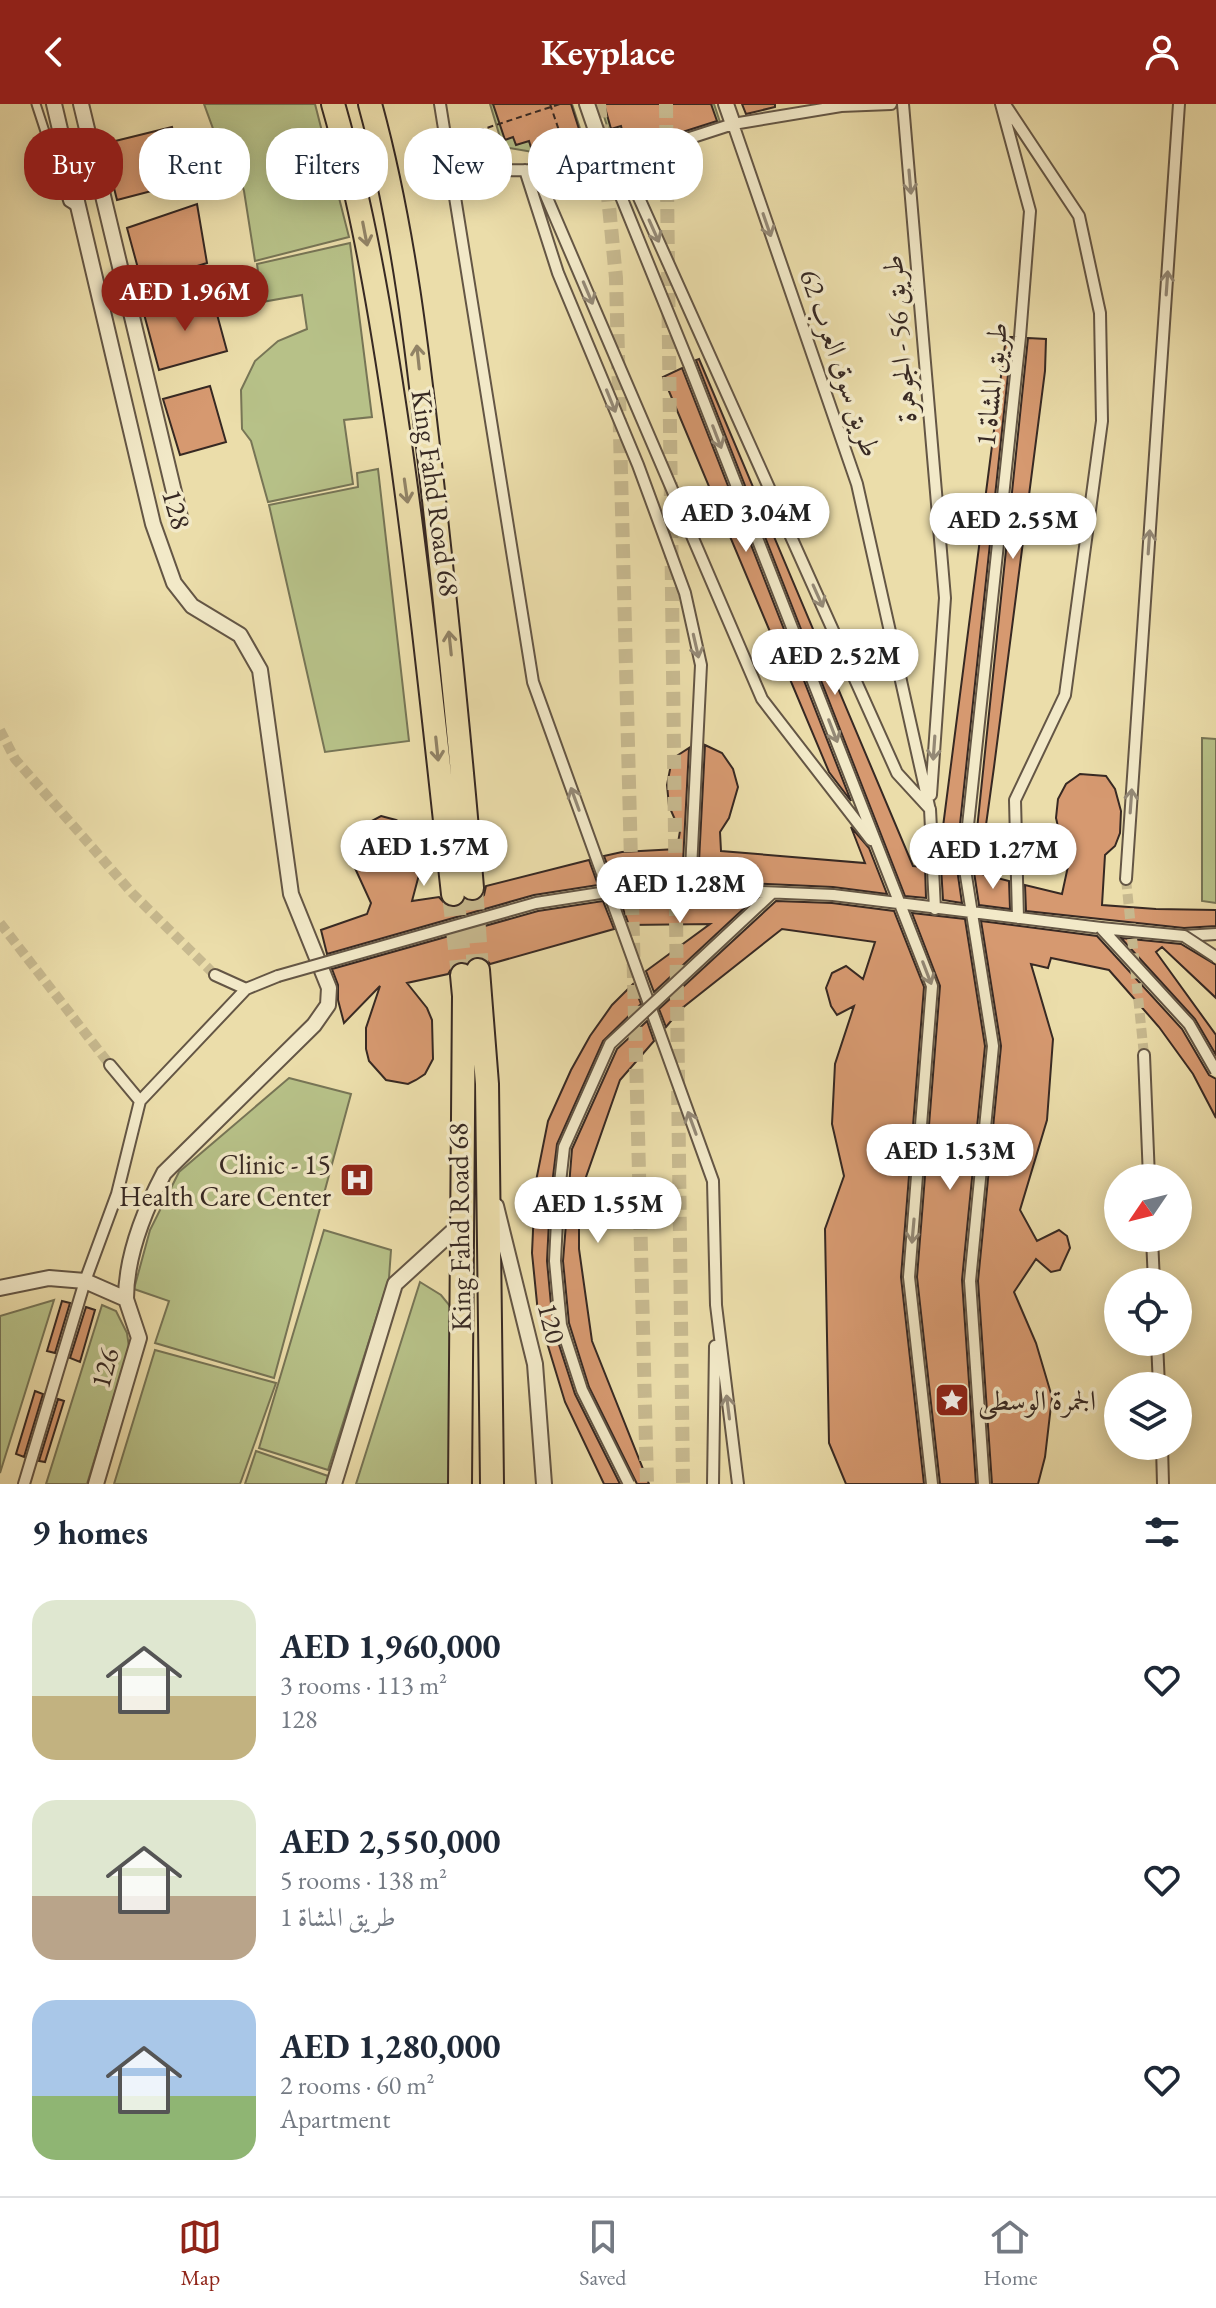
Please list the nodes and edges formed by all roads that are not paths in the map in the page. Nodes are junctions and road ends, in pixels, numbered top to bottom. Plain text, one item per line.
1 (36, 104) edge
2 (54, 104) edge
3 (81, 104) edge
4 (333, 104) edge
5 (370, 104) edge
6 (440, 104) edge
7 (587, 104) edge
8 (726, 104) edge
9 (891, 104) edge
10 (903, 104) edge
11 (1003, 104) edge
12 (1179, 104) edge
13 (733, 124) junction
14 (444, 128) edge
15 (599, 128) edge
16 (703, 133) edge
17 (456, 200) edge
18 (538, 200) edge
19 (543, 200) edge
20 (629, 200) edge
21 (633, 200) edge
22 (78, 208) junction
23 (180, 517) dead end
24 (930, 809) junction
25 (880, 852) junction
26 (1126, 879) tunnel mouth
27 (690, 890) junction
28 (772, 893) junction
29 (935, 909) junction
30 (1018, 918) junction
31 (1101, 928) junction
32 (1216, 934) edge
33 (1184, 936) junction
34 (1216, 957) edge
35 (215, 975) tunnel mouth
36 (246, 989) junction
37 (1144, 1055) tunnel mouth
38 (110, 1065) tunnel mouth
39 (1216, 1071) edge
40 (140, 1101) junction
41 (1148, 1164) edge
42 (489, 1178) junction
43 (463, 1222) junction
44 (85, 1281) junction
45 (0, 1288) edge
46 (126, 1299) junction
47 (716, 1305) junction
48 (1162, 1460) edge
49 (24, 1484) edge
50 (96, 1484) edge
51 (334, 1484) edge
52 (460, 1484) edge
53 (492, 1484) edge
54 (544, 1484) edge
55 (629, 1484) edge
56 (713, 1484) edge
57 (738, 1484) edge
58 (932, 1484) edge
59 (984, 1484) edge
60 (1163, 1484) edge

1 - 22 lane
2 - 22 street, 128
3 - 23 street
4 -> 5 main road, King Fahd Road 68
6 - 14 street
7 - 15 street
8 - 13 street
9 - 13 street
10 -> 24 street, طريق 56 - الجوهرة
11 - 30 street
11 - 59 street, طريق المشاة 1
26 -> 12 street
13 - 16 street
13 -> 24 street, طريق سوق العرب 62
47 -> 17 street
18 -> 27 street
19 -> 25 street
20 -> 25 street
21 -> 24 street
22 - 46 street, 128
24 - 29 street
25 -> 58 street
27 - 28 street, bridge
27 - 36 street, bridge
28 - 29 street, bridge
28 - 55 street, bridge
29 - 30 street
30 - 31 street
31 - 33 street, bridge
31 - 39 street, bridge
32 - 33 street
33 - 34 street, bridge
35 - 36 street
36 - 40 street
37 - 41 street
38 - 40 street
40 - 44 street
42 - 43 main road, King Fahd Road 68
42 - 53 main road, King Fahd Road 68
42 - 54 street, 120
43 - 51 street
43 - 52 main road, King Fahd Road 68
44 - 45 street
44 - 46 street
44 - 49 street
46 - 50 street, 126
47 - 56 street
57 -> 47 street
48 - 60 street

